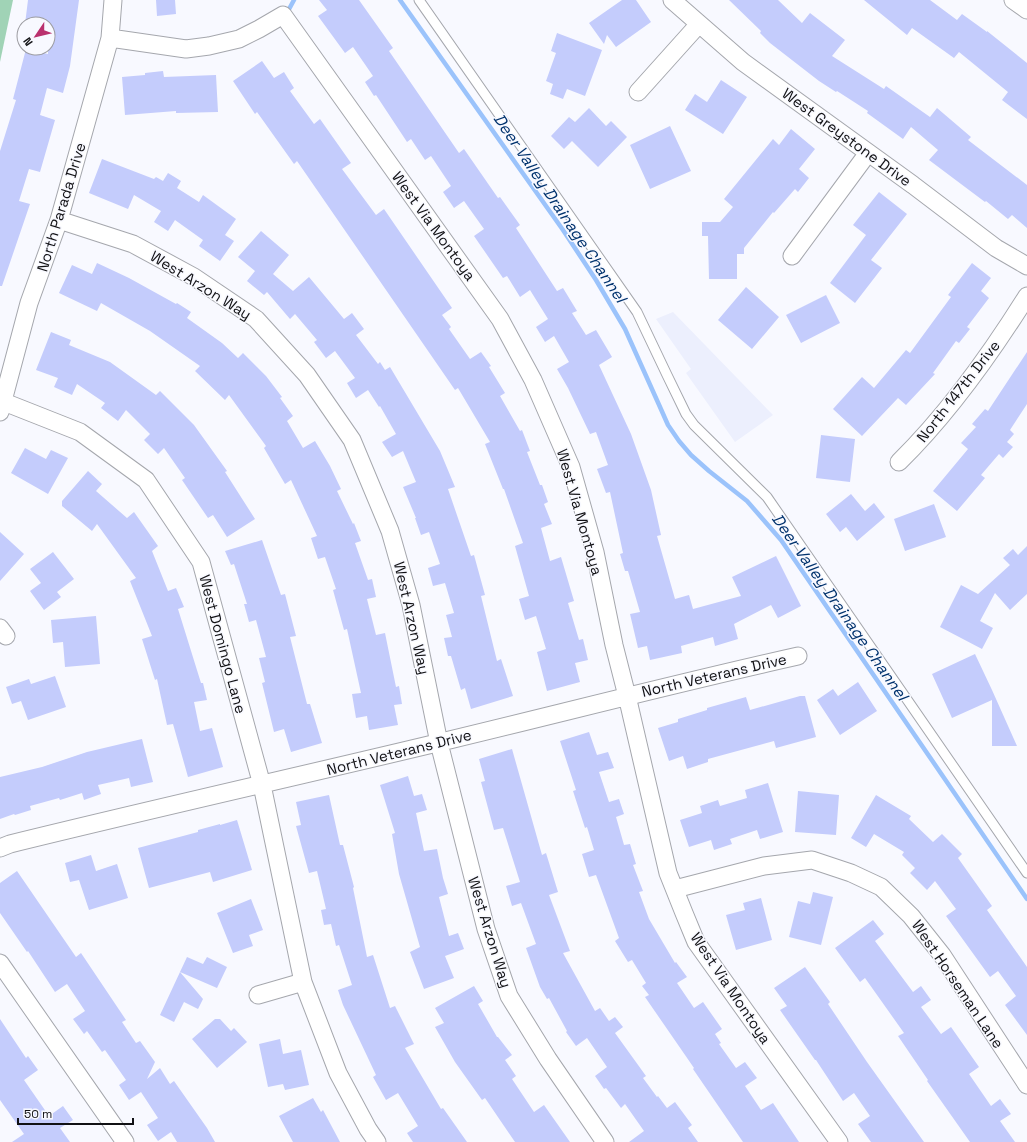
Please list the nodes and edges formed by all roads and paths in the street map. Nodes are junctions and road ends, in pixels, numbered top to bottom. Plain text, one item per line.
1 (113, 0) edge
2 (419, 0) edge
3 (672, 0) edge
4 (1013, 0) edge
5 (1027, 10) edge
6 (699, 24) junction
7 (110, 38) junction
8 (638, 92) dead end
9 (868, 153) junction
10 (59, 220) junction
11 (792, 256) dead end
12 (1027, 266) edge
13 (1027, 296) edge
14 (2, 407) edge
15 (898, 462) dead end
16 (798, 656) dead end
17 (627, 696) junction
18 (439, 743) junction
19 (262, 785) junction
20 (0, 848) edge
21 (1027, 873) edge
22 (675, 889) junction
23 (0, 962) edge
24 (303, 982) junction
25 (258, 995) dead end
26 (1027, 1086) edge
27 (126, 1142) edge
28 (377, 1142) edge
29 (605, 1142) edge
30 (839, 1142) edge

1 - 7 street, North Parada Drive
2 - 21 lane
3 - 6 street, West Greystone Drive
4 - 5 street
6 - 8 street
6 - 9 street, West Greystone Drive
7 - 10 street, North Parada Drive
7 - 17 street, West Via Montoya
9 - 11 street
9 - 12 street, West Greystone Drive
10 - 14 street, North Parada Drive
10 - 18 street, West Arzon Way
13 - 15 street, North 147th Drive
14 - 19 street, West Domingo Lane
16 - 17 street, North Veterans Drive
17 - 18 street, North Veterans Drive
17 - 22 street, West Via Montoya
18 - 19 street, North Veterans Drive
18 - 29 street, West Arzon Way
19 - 20 street, North Veterans Drive
19 - 24 street, West Domingo Lane
22 - 26 street, West Horseman Lane
22 - 30 street, West Via Montoya
23 - 27 street
24 - 25 street
24 - 28 street, West Domingo Lane

